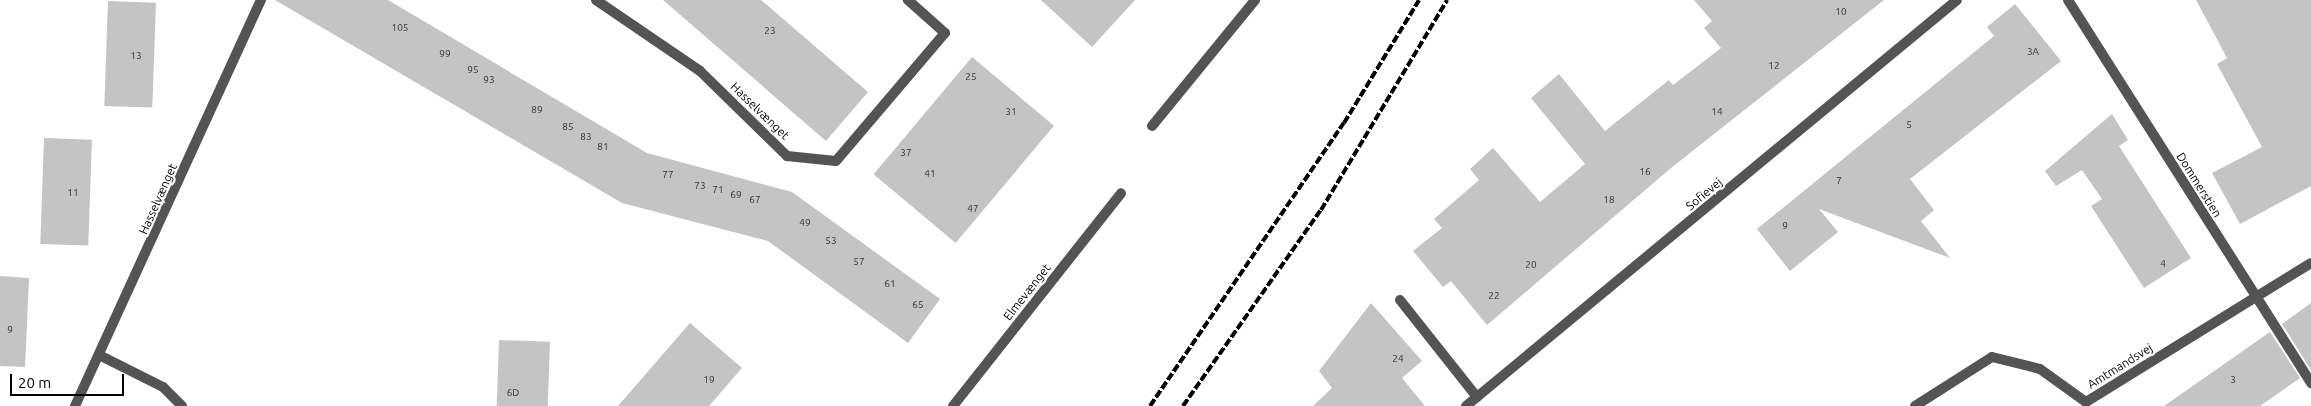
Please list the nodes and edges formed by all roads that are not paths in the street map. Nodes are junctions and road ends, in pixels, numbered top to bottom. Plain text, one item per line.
1 (261, 0) edge
2 (596, 0) edge
3 (908, 0) edge
4 (1255, 0) edge
5 (1956, 0) edge
6 (2068, 0) edge
7 (1152, 126) dead end
8 (1121, 193) dead end
9 (2311, 263) edge
10 (2253, 296) junction
11 (1400, 300) dead end
12 (101, 356) junction
13 (2311, 383) edge
14 (1477, 397) junction
15 (74, 406) edge
16 (182, 406) edge
17 (953, 406) edge
18 (1466, 406) edge
19 (1915, 406) edge

1 - 12 street, Hasselvænget
2 - 3 street, Hasselvænget
4 - 7 street
5 - 14 street, Sofievej
6 - 10 street, Dommerstien
8 - 17 street, Elmevænget
9 - 10 street, Amtmandsvej
10 - 13 street, Dommerstien
10 - 19 street, Amtmandsvej
11 - 14 street
12 - 15 street, Hasselvænget
12 - 16 street
14 - 18 street, Sofievej

